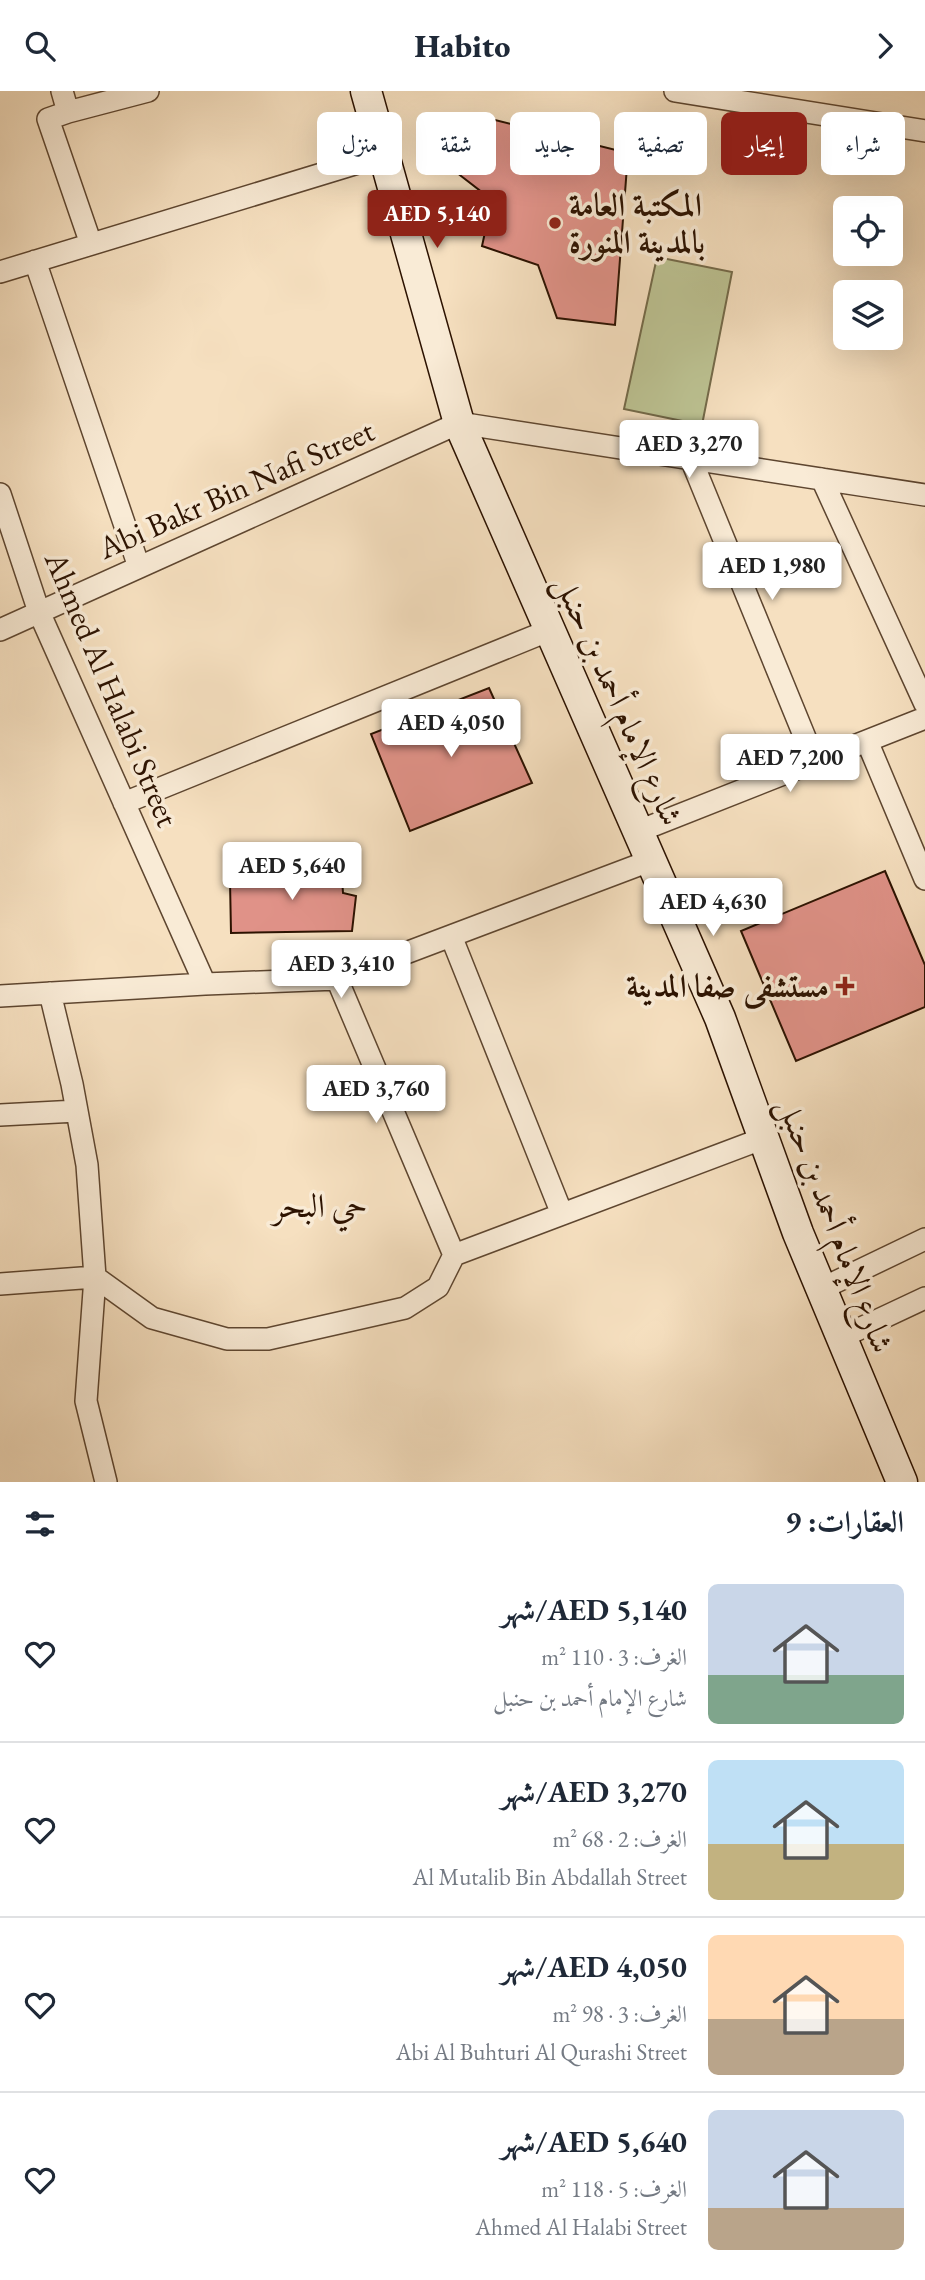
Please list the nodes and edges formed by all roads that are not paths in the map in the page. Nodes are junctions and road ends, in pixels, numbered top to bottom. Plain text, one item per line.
1 (62, 91) edge
2 (148, 91) edge
3 (366, 91) edge
4 (675, 91) edge
5 (372, 112) edge
6 (68, 113) junction
7 (925, 131) edge
8 (318, 175) edge
9 (390, 175) edge
10 (91, 244) junction
11 (35, 261) junction
12 (0, 272) edge
13 (459, 423) junction
14 (691, 459) junction
15 (822, 479) junction
16 (0, 494) edge
17 (925, 495) edge
18 (139, 567) junction
19 (39, 612) junction
20 (0, 630) edge
21 (550, 630) junction
22 (925, 704) edge
23 (925, 718) edge
24 (867, 741) junction
25 (815, 762) junction
26 (124, 803) junction
27 (639, 831) junction
28 (652, 860) junction
29 (925, 880) edge
30 (451, 936) junction
31 (337, 979) junction
32 (205, 984) junction
33 (50, 993) junction
34 (0, 996) edge
35 (77, 1111) junction
36 (0, 1115) edge
37 (764, 1138) junction
38 (562, 1214) junction
39 (925, 1239) edge
40 (454, 1255) junction
41 (94, 1277) junction
42 (0, 1284) edge
43 (821, 1289) junction
44 (925, 1298) edge
45 (842, 1337) junction
46 (107, 1482) edge
47 (902, 1482) edge

1 - 6 street
2 - 6 street
3 - 5 main road, شارع الإمام أحمد بن حنبل
4 - 7 street
6 - 10 street
8 - 10 street
9 - 13 main road, شارع الإمام أحمد بن حنبل
10 - 11 street
11 - 12 street
11 - 18 street
13 - 14 street
13 - 18 street, Abi Bakr Bin Nafi Street
13 - 21 main road, شارع الإمام أحمد بن حنبل
14 - 15 street
14 - 25 street
15 - 17 street
15 - 22 street
16 - 19 street, Ahmed Al Halabi Street
18 - 19 street, Abi Bakr Bin Nafi Street
19 - 20 street, Abi Bakr Bin Nafi Street
19 - 26 street, Ahmed Al Halabi Street
21 - 26 street
21 - 27 main road, شارع الإمام أحمد بن حنبل
23 - 24 street
24 - 25 street
24 - 29 street
25 - 27 street
26 - 32 street, Ahmed Al Halabi Street
27 - 28 main road, شارع الإمام أحمد بن حنبل
28 - 30 street
28 - 37 main road, شارع الإمام أحمد بن حنبل
30 - 31 street
30 - 38 street
31 - 32 street
31 - 40 street
32 - 33 street
33 - 34 street
33 - 35 street
35 - 36 street
35 - 41 street
37 - 38 street
37 - 43 main road, شارع الإمام أحمد بن حنبل
38 - 40 street
39 - 43 street
40 - 41 street
41 - 42 street
41 - 46 street
43 - 45 main road, شارع الإمام أحمد بن حنبل
44 - 45 street
45 - 47 main road, شارع الإمام أحمد بن حنبل

